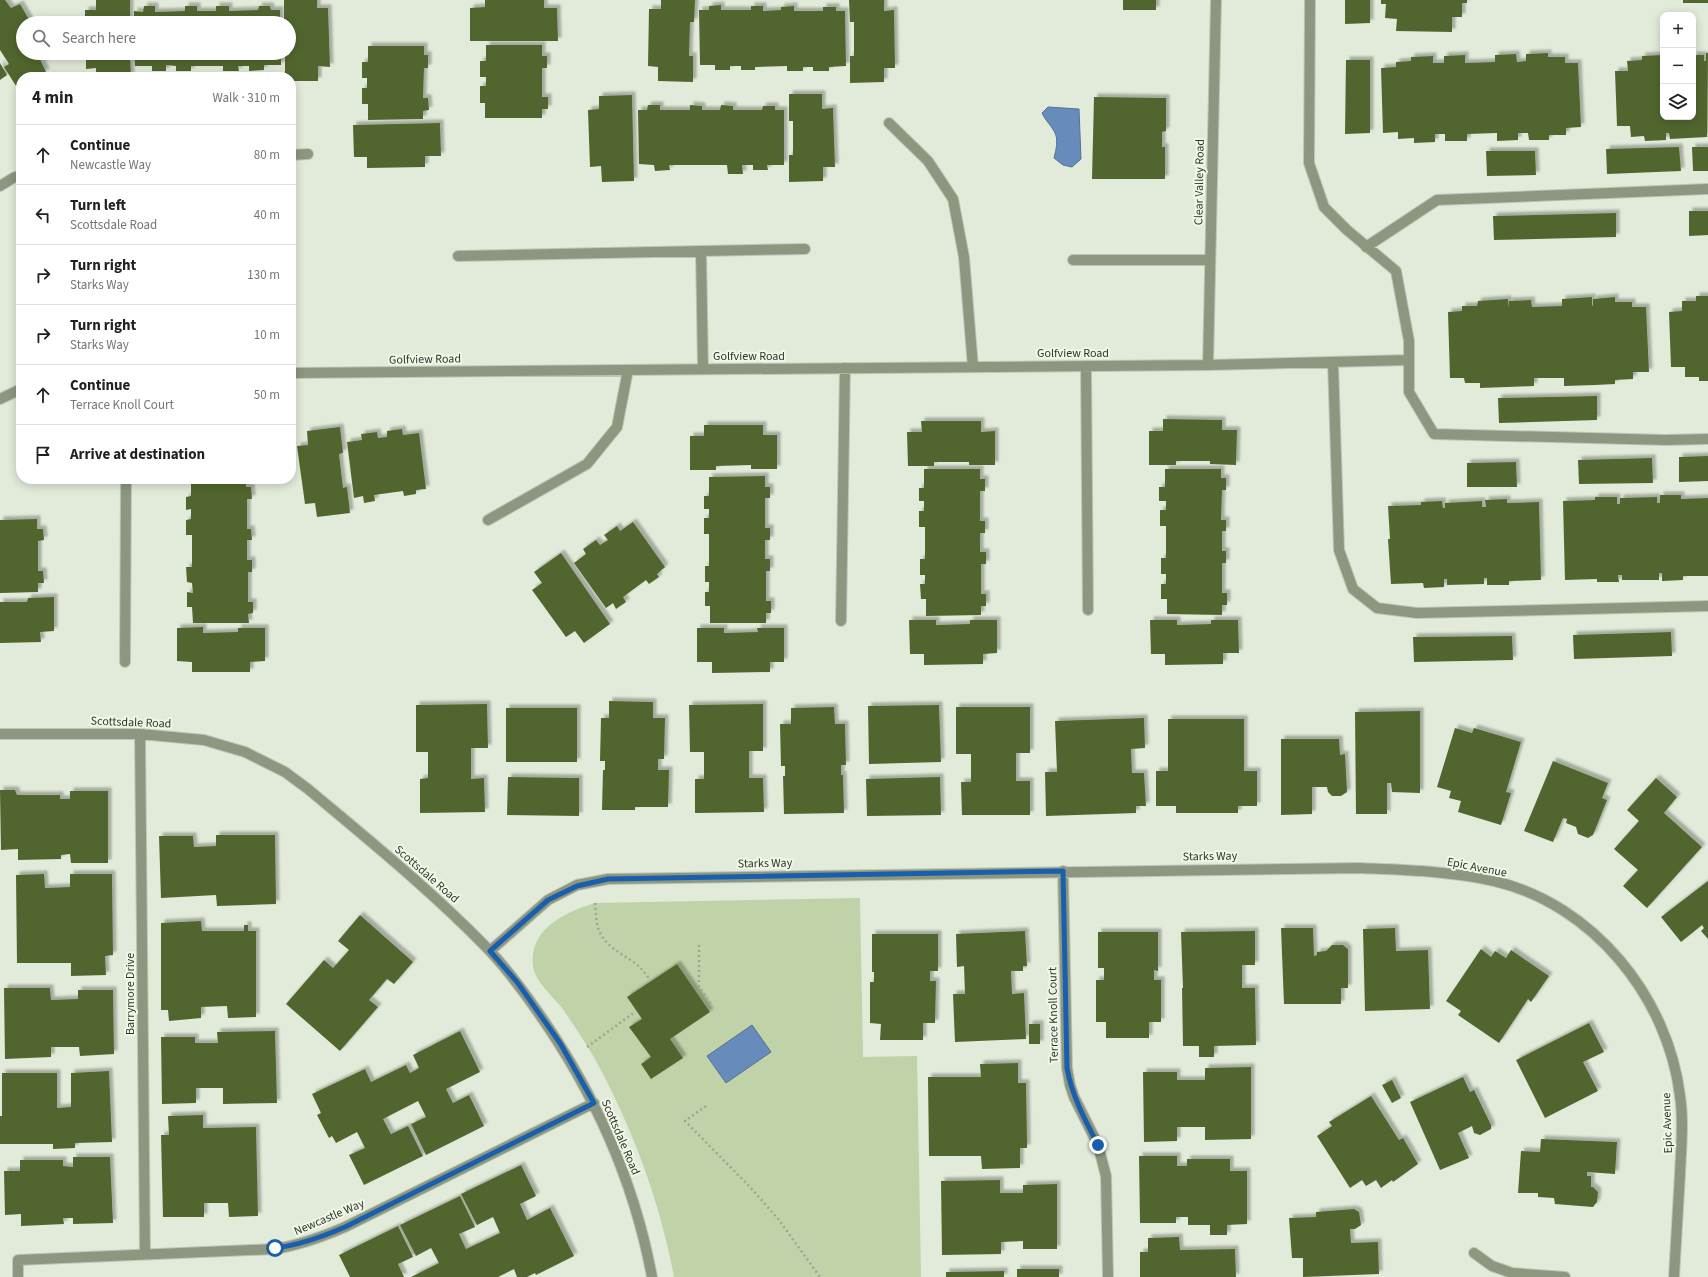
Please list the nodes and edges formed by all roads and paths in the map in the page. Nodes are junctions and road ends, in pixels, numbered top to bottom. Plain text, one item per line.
1 (1216, 0) edge
2 (1310, 0) edge
3 (889, 123) dead end
4 (308, 154) dead end
5 (296, 155) edge
6 (16, 178) edge
7 (0, 186) edge
8 (1708, 189) edge
9 (1366, 247) junction
10 (804, 249) dead end
11 (701, 251) junction
12 (458, 256) dead end
13 (1073, 260) dead end
14 (1210, 260) junction
15 (1409, 360) junction
16 (1333, 362) junction
17 (1208, 365) junction
18 (1086, 366) junction
19 (973, 367) junction
20 (845, 368) junction
21 (703, 369) junction
22 (628, 370) junction
23 (296, 373) edge
24 (16, 391) edge
25 (0, 399) edge
26 (1708, 439) edge
27 (126, 484) edge
28 (488, 520) dead end
29 (1708, 606) edge
30 (1088, 610) dead end
31 (841, 621) dead end
32 (125, 662) dead end
33 (0, 734) edge
34 (140, 734) junction
35 (1358, 868) joint
36 (1063, 871) junction
37 (595, 903) dead end
38 (699, 945) dead end
39 (490, 951) junction
40 (650, 980) dead end
41 (712, 1006) dead end
42 (635, 1012) dead end
43 (587, 1047) dead end
44 (594, 1103) junction
45 (706, 1106) dead end
46 (1474, 1253) dead end
47 (145, 1254) junction
48 (18, 1277) edge
49 (652, 1277) edge
50 (820, 1277) edge
51 (1108, 1277) edge
52 (1565, 1277) edge
53 (1674, 1277) edge

1 - 14 street, Clear Valley Road
2 - 9 street
3 - 19 street
4 - 5 street
6 - 7 street
8 - 9 street
9 - 15 street
10 - 11 street
11 - 12 street
11 - 21 street
13 - 14 street
14 - 17 street, Clear Valley Road
15 - 16 street, Golfview Road
15 - 26 street
16 - 17 street, Golfview Road
16 - 29 street
17 - 18 street, Golfview Road
18 - 19 street, Golfview Road
18 - 30 street
19 - 20 street, Golfview Road
20 - 21 street, Golfview Road
20 - 31 street
21 - 22 street, Golfview Road
22 - 23 street, Golfview Road
22 - 28 street
24 - 25 street
27 - 32 street
33 - 34 street, Scottsdale Road
34 - 39 street, Scottsdale Road
34 - 47 street, Barrymore Drive
35 - 36 street, Starks Way
35 - 53 street, Epic Avenue
36 - 39 street, Starks Way
36 - 51 street, Terrace Knoll Court
37 - 40 path
38 - 41 path
39 - 44 street, Scottsdale Road
42 - 43 path
44 - 47 street, Newcastle Way
44 - 49 street, Scottsdale Road
45 - 50 path
46 - 52 street
47 - 48 street, Newcastle Way

